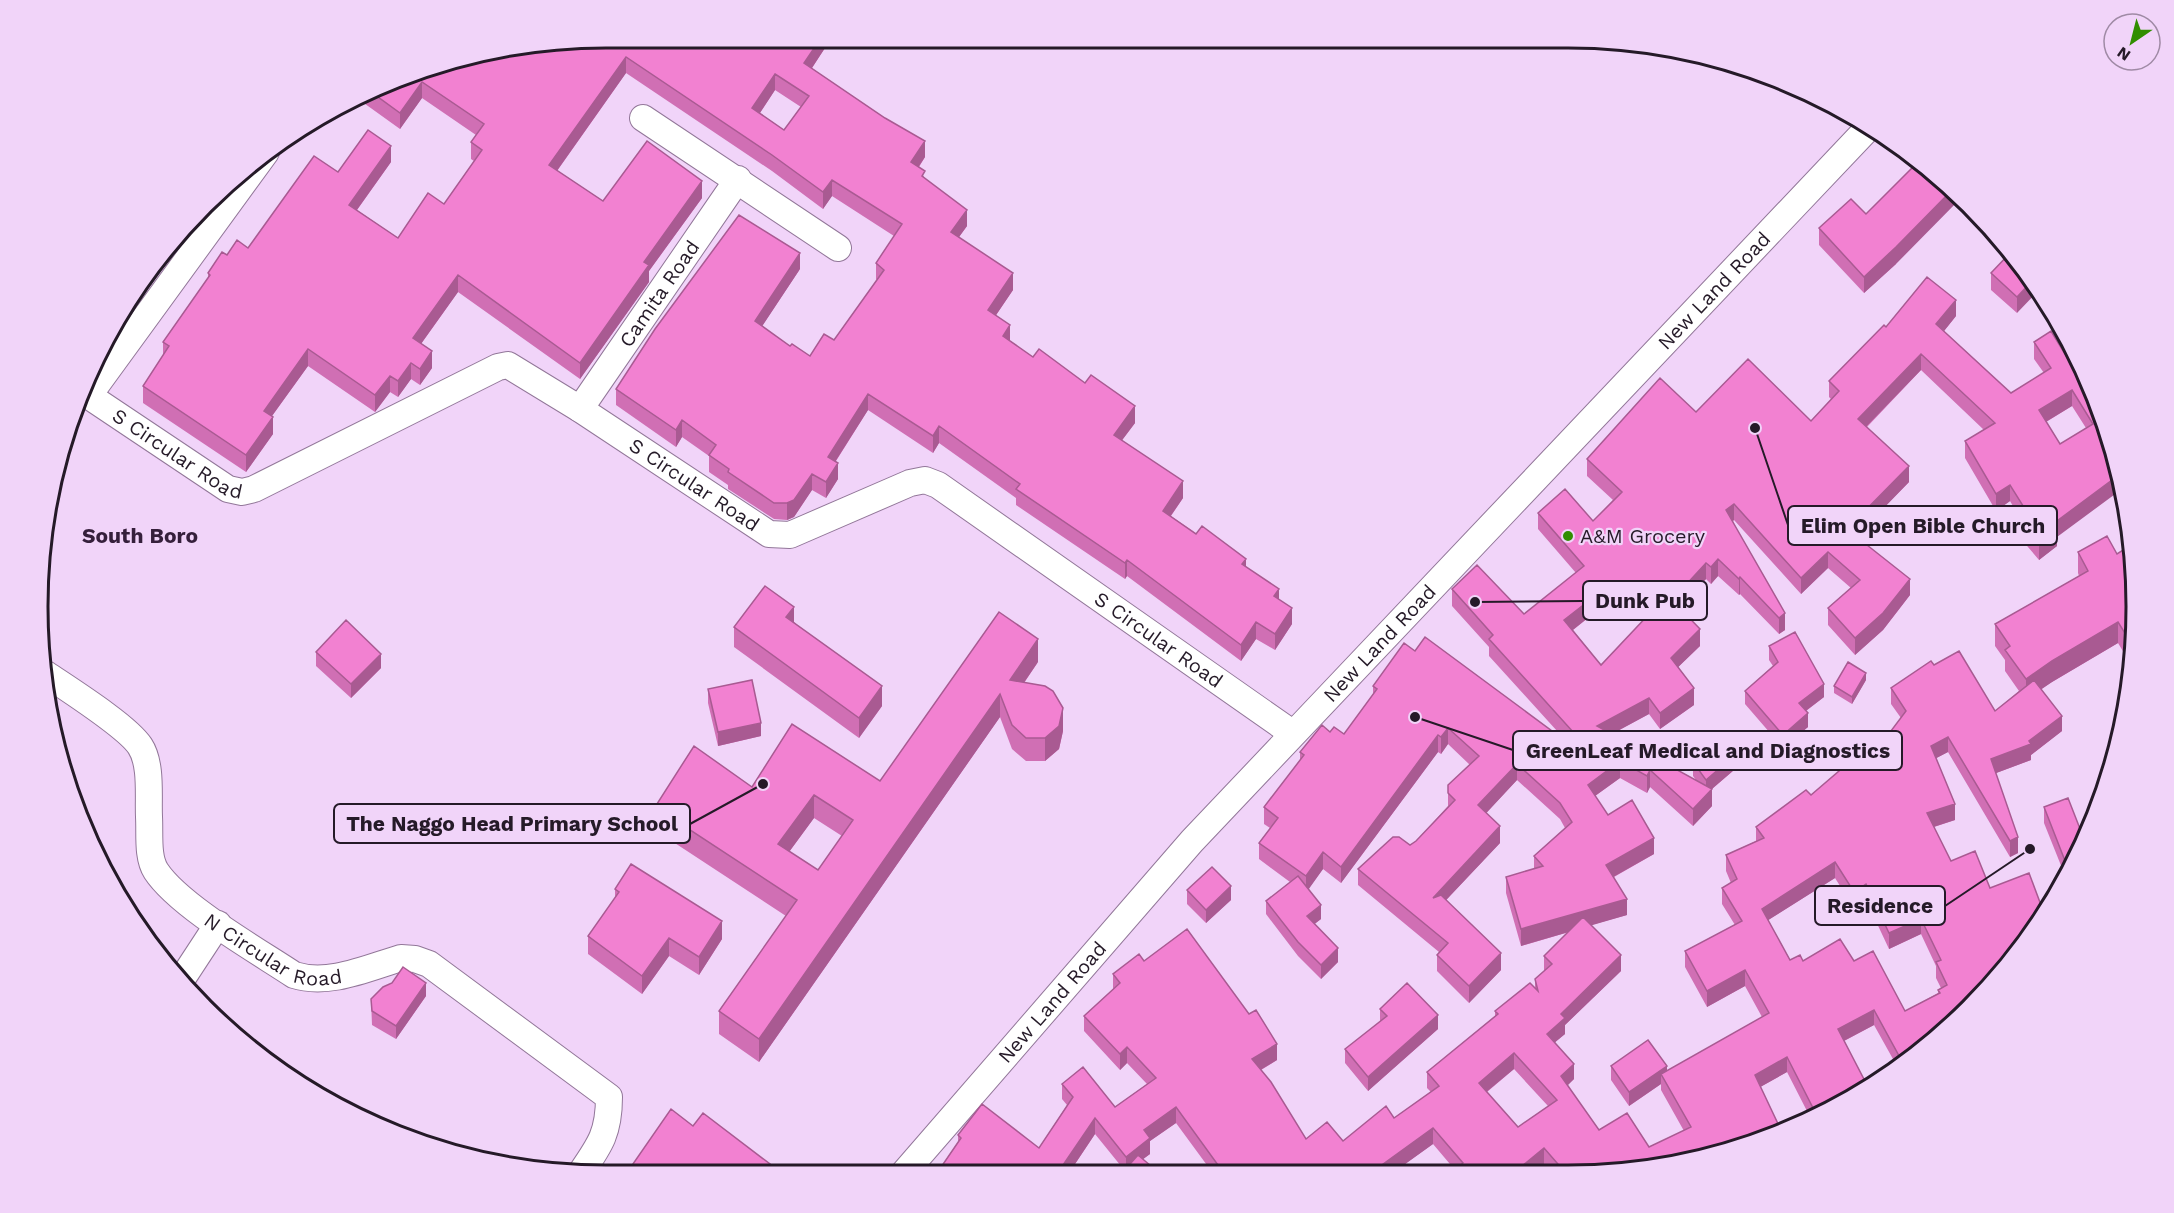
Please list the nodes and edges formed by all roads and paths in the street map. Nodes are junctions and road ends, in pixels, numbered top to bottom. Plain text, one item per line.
1 (643, 118) dead end
2 (1863, 133) edge
3 (738, 179) junction
4 (244, 182) edge
5 (838, 248) dead end
6 (93, 388) edge
7 (90, 396) edge
8 (580, 409) junction
9 (53, 679) edge
10 (1292, 732) junction
11 (218, 924) junction
12 (186, 973) edge
13 (587, 1164) edge
14 (911, 1165) edge

1 - 3 street
2 - 10 street, New Land Road
3 - 5 street
3 - 8 street, Camita Road
4 - 6 street
7 - 8 street, S Circular Road
8 - 10 street, S Circular Road
9 - 11 street, N Circular Road
10 - 14 street, New Land Road
11 - 12 street
11 - 13 street, N Circular Road

